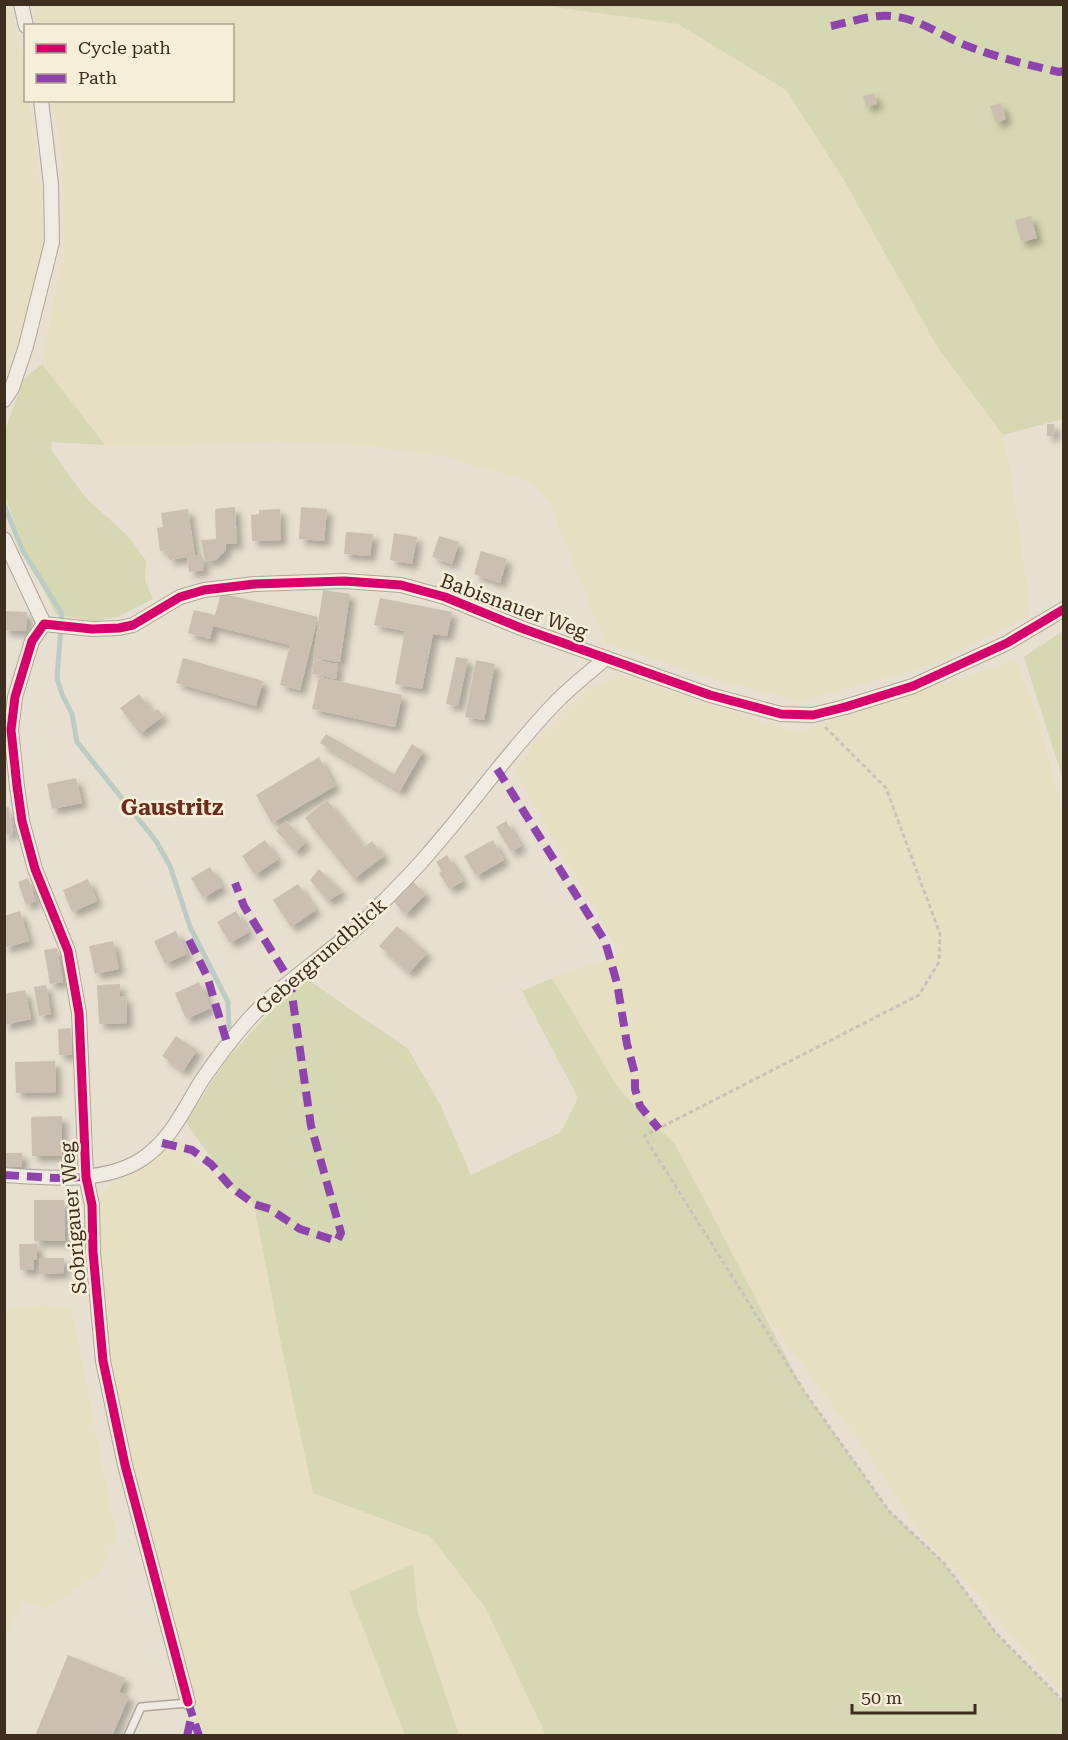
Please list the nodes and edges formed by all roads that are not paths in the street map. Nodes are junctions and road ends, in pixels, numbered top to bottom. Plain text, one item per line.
1 (21, 4) edge
2 (26, 24) edge
3 (41, 102) edge
4 (4, 400) edge
5 (4, 540) edge
6 (1064, 609) edge
7 (49, 625) junction
8 (606, 658) junction
9 (8, 731) edge
10 (4, 1175) edge
11 (86, 1177) junction
12 (189, 1702) joint
13 (128, 1736) edge

1 - 2 street
3 - 4 street
5 - 7 street
6 - 8 street, Babisnauer Weg
7 - 8 street, Babisnauer Weg
7 - 9 street
8 - 11 street, Gebergrundblick
9 - 11 street, Sobrigauer Weg
10 - 11 street, Gebergrundblick
11 - 12 street, Sobrigauer Weg
12 - 13 lane

